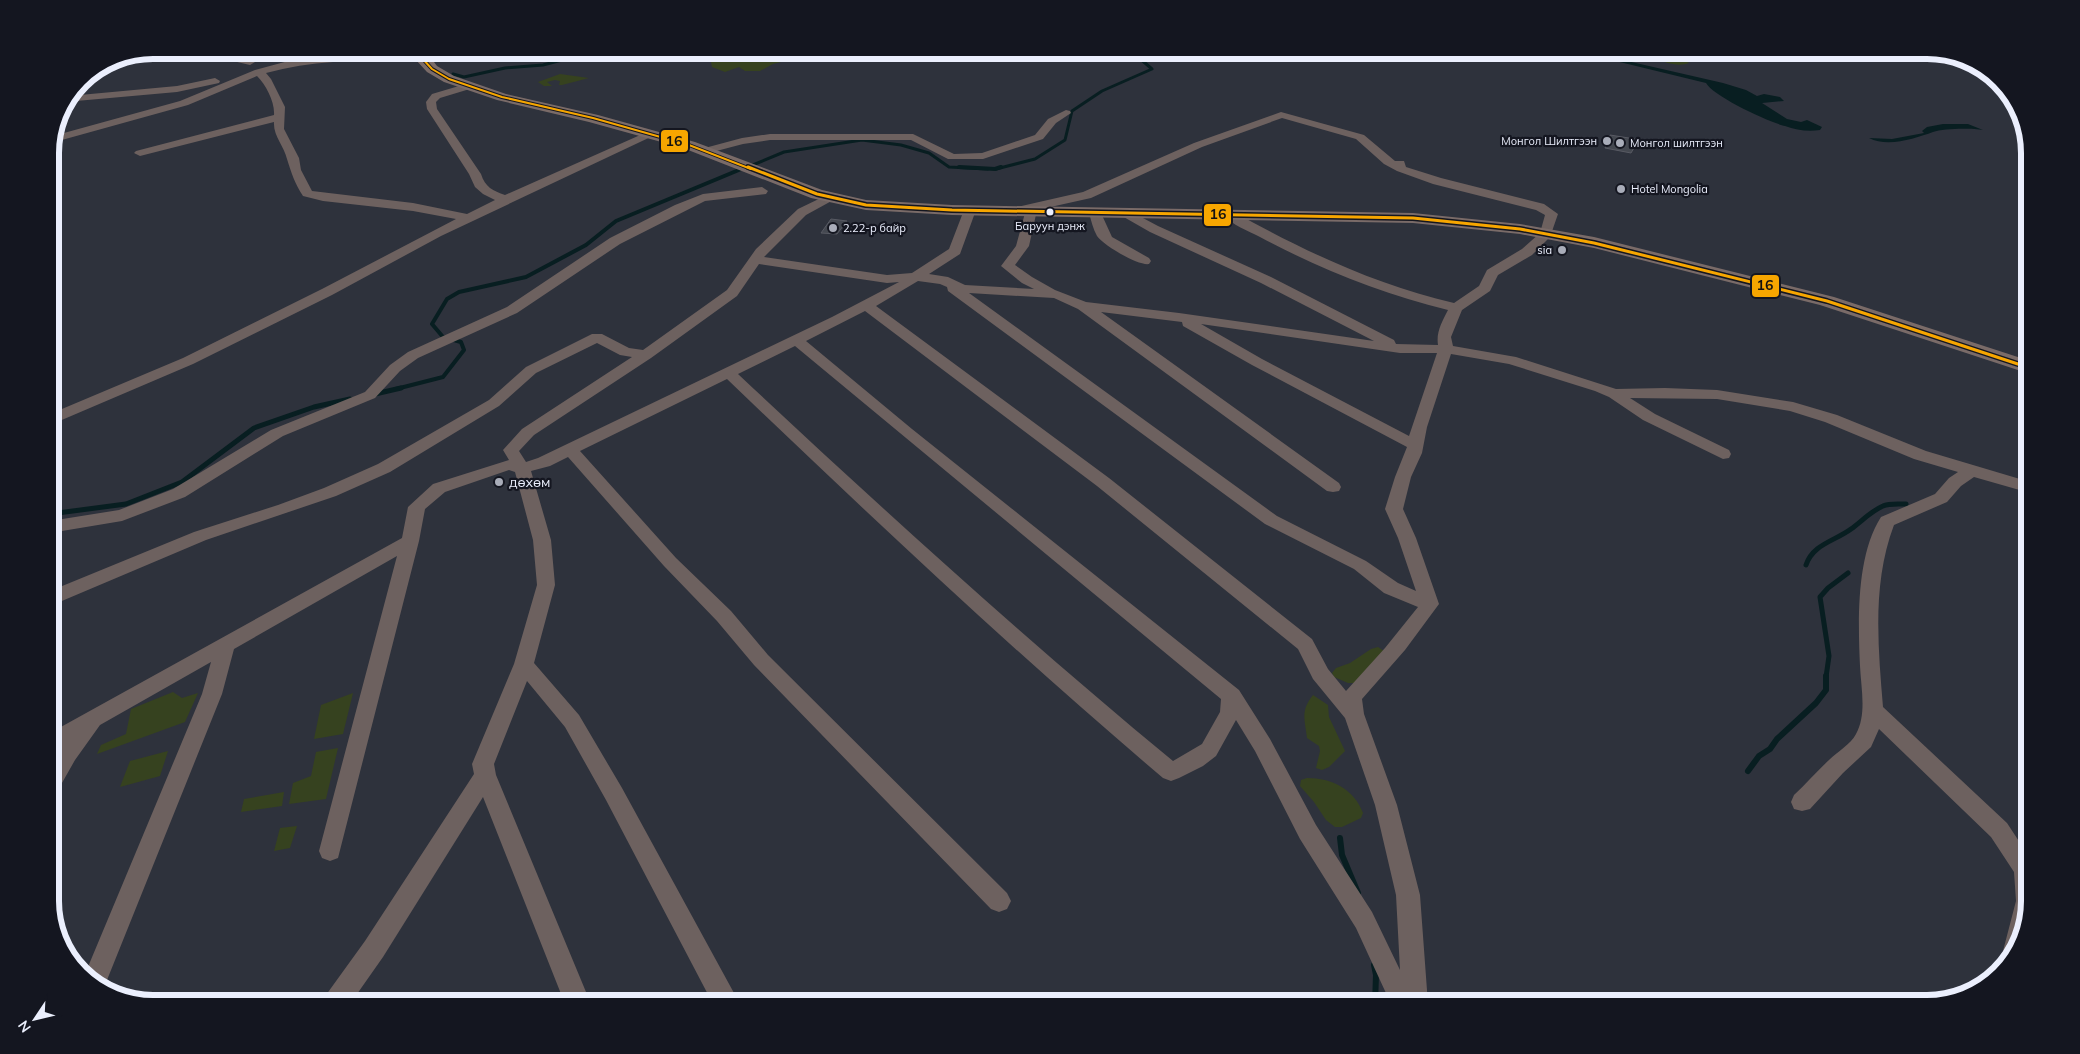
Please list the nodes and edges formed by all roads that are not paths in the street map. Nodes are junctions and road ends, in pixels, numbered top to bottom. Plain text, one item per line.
1 (236, 59) edge
2 (303, 59) edge
3 (312, 59) edge
4 (424, 59) edge
5 (250, 62) dead end
6 (259, 72) junction
7 (469, 86) junction
8 (77, 97) edge
9 (1066, 113) dead end
10 (279, 117) junction
11 (651, 134) junction
12 (60, 138) edge
13 (705, 151) junction
14 (140, 153) dead end
15 (762, 191) dead end
16 (831, 198) junction
17 (507, 200) junction
18 (970, 210) junction
19 (1025, 211) junction
20 (1095, 212) junction
21 (1126, 213) junction
22 (1230, 215) junction
23 (469, 218) junction
24 (1546, 234) junction
25 (756, 260) junction
26 (1144, 261) dead end
27 (915, 277) junction
28 (943, 280) junction
29 (1056, 294) junction
30 (866, 305) junction
31 (1083, 306) junction
32 (1456, 308) junction
33 (1179, 317) junction
34 (796, 340) junction
35 (1400, 349) junction
36 (1446, 349) junction
37 (646, 354) junction
38 (2021, 365) edge
39 (729, 373) junction
40 (1614, 394) junction
41 (59, 416) edge
42 (1415, 445) junction
43 (570, 449) junction
44 (1723, 454) dead end
45 (522, 468) junction
46 (1971, 472) junction
47 (2021, 486) edge
48 (1333, 487) dead end
49 (59, 526) edge
50 (410, 541) junction
51 (59, 595) edge
52 (1430, 604) junction
53 (226, 643) junction
54 (524, 664) junction
55 (1232, 696) junction
56 (1874, 710) junction
57 (1354, 714) junction
58 (95, 718) junction
59 (59, 738) edge
60 (59, 768) edge
61 (485, 775) junction
62 (1802, 802) dead end
63 (330, 851) dead end
64 (2021, 863) edge
65 (999, 901) dead end
66 (96, 976) edge
67 (341, 995) edge
68 (574, 995) edge
69 (721, 995) edge
70 (1400, 995) edge
71 (1414, 995) edge

1 - 5 street
2 - 8 street
3 - 6 street
4 - 7 main road
6 - 10 street
6 - 12 street
7 - 11 main road
7 - 17 street
9 - 13 street
10 - 14 street
10 - 23 street
11 - 13 main road
11 - 17 street
13 - 16 main road
15 - 49 street
16 - 18 main road
16 - 25 street
17 - 23 street
18 - 19 main road
18 - 27 street
19 - 20 main road
19 - 24 street
19 - 29 street
20 - 21 main road
20 - 26 street
21 - 22 main road
21 - 35 street
22 - 24 main road
22 - 32 street
23 - 41 street
24 - 32 street
24 - 38 main road
25 - 27 street
25 - 37 street
27 - 28 street
27 - 30 street
28 - 29 street
28 - 52 street
29 - 31 street
30 - 34 street
30 - 57 street
31 - 33 street
31 - 48 street
32 - 36 street
33 - 35 street
33 - 42 street
34 - 39 street
34 - 55 street
35 - 36 street
36 - 40 street
36 - 42 street
37 - 45 street
37 - 51 street
39 - 43 street
39 - 55 street
40 - 44 street
40 - 46 street
42 - 52 street
43 - 45 street
43 - 65 street
45 - 50 street
45 - 54 street
46 - 47 street
46 - 56 street
50 - 53 street
50 - 63 street
52 - 57 street
53 - 58 street
53 - 66 street
54 - 61 street
54 - 69 street
55 - 70 street
56 - 62 street
56 - 64 street
57 - 71 street
58 - 59 street
58 - 60 street
61 - 67 street
61 - 68 street

